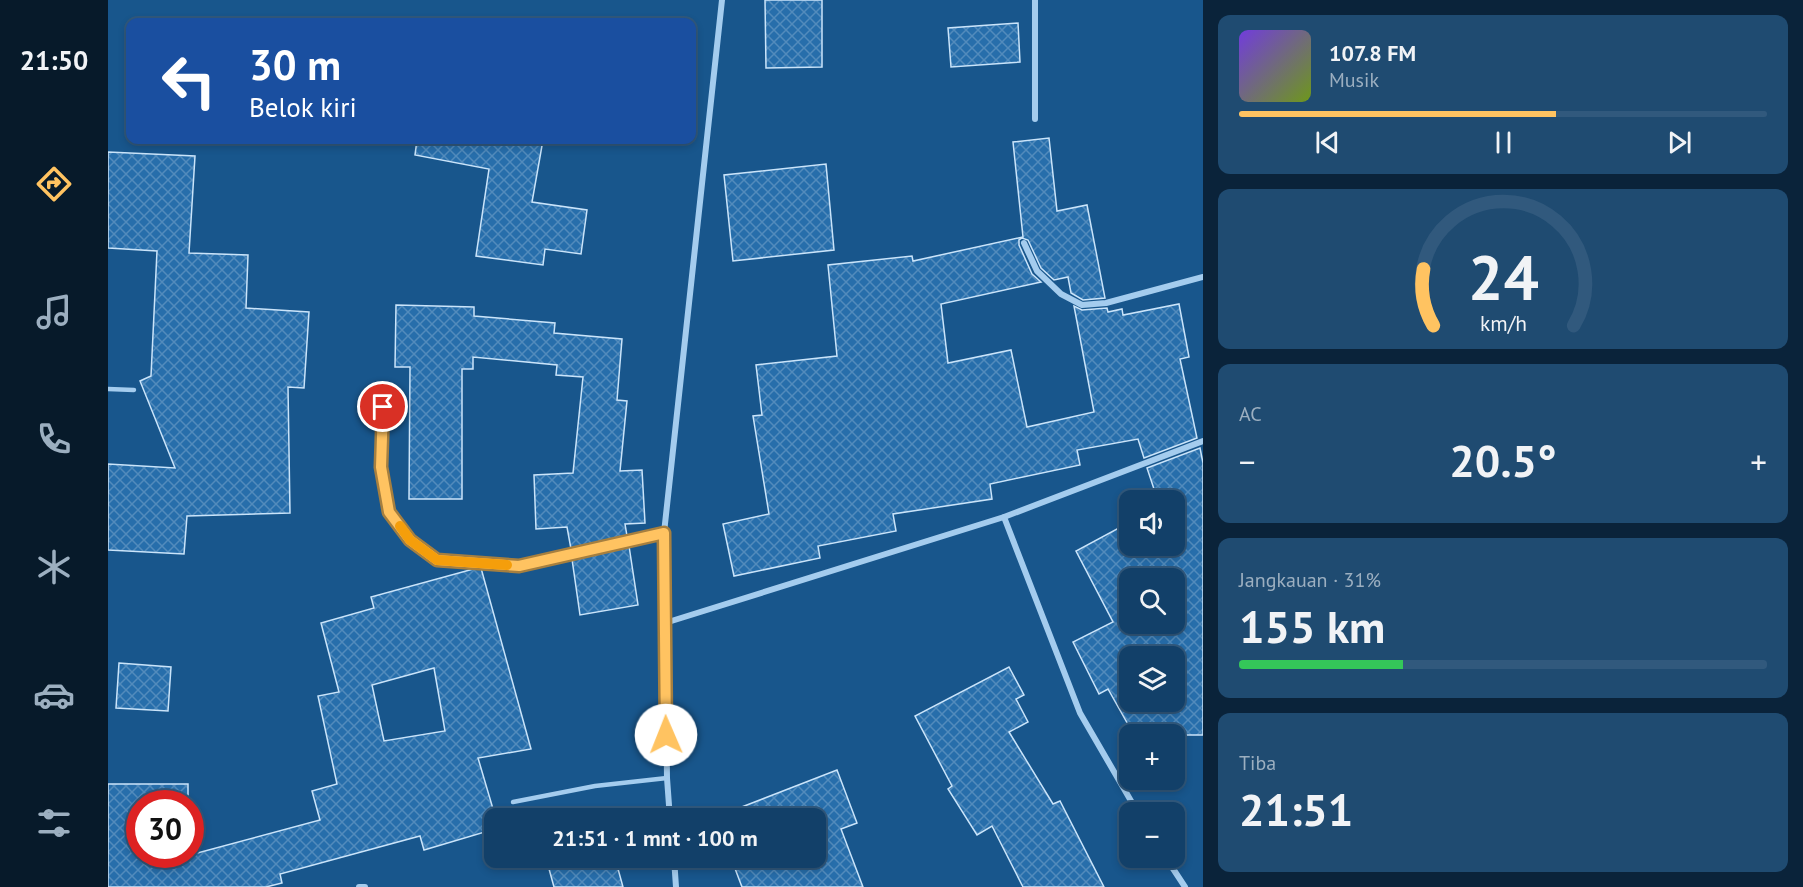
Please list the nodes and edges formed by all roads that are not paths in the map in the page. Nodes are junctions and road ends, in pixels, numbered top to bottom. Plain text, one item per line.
1 (722, 0) edge
2 (1035, 0) edge
3 (1035, 119) dead end
4 (1024, 243) dead end
5 (1203, 277) edge
6 (383, 387) dead end
7 (108, 389) edge
8 (134, 390) dead end
9 (1203, 441) edge
10 (1004, 517) junction
11 (664, 533) junction
12 (665, 623) junction
13 (667, 778) junction
14 (513, 802) dead end
15 (1132, 802) edge
16 (669, 808) edge
17 (675, 868) edge
18 (1173, 868) edge
19 (359, 887) edge
20 (365, 887) edge
21 (676, 887) edge
22 (1185, 887) edge

1 - 11 street
2 - 3 street
4 - 5 street
6 - 11 street
7 - 8 lane
9 - 10 street
10 - 12 street
10 - 15 street
11 - 12 street
12 - 13 street
13 - 14 lane
13 - 16 street
17 - 21 street
18 - 22 street
19 - 20 street

